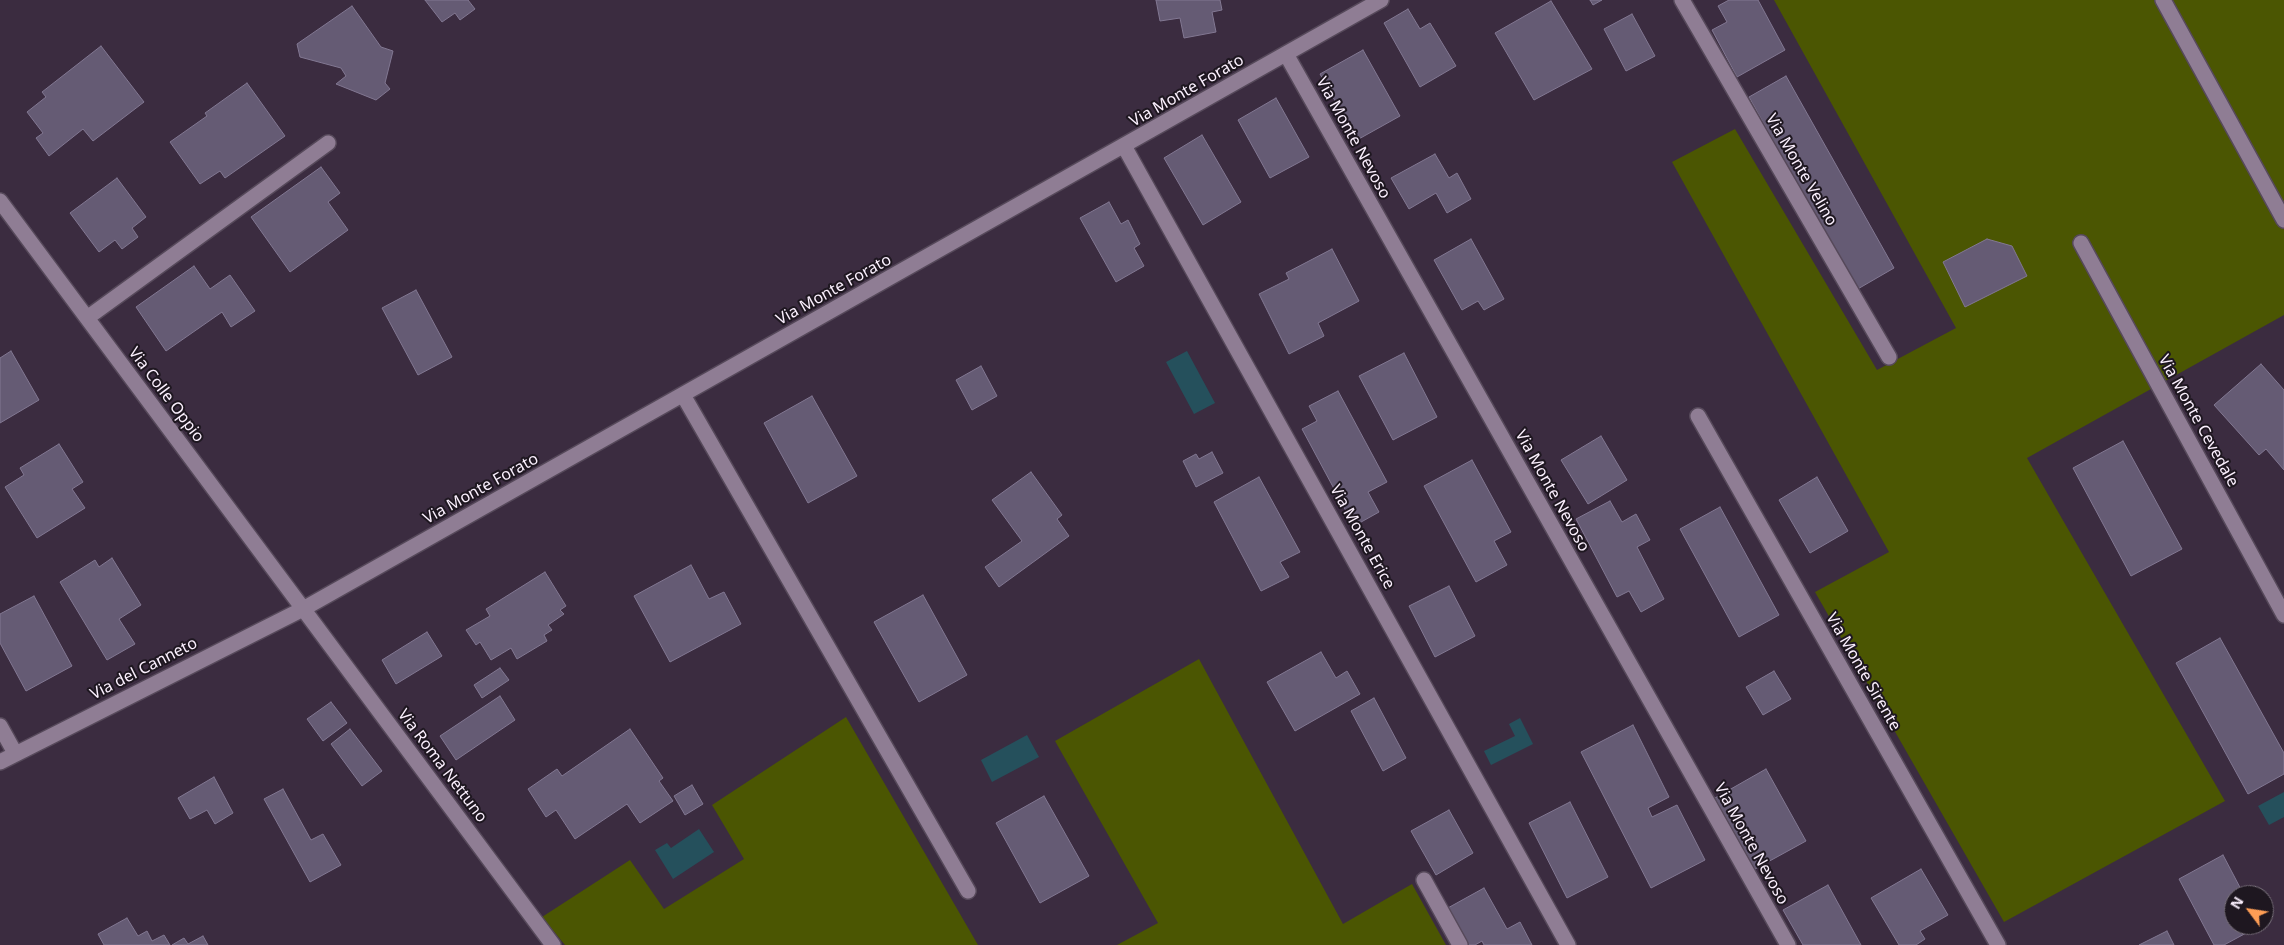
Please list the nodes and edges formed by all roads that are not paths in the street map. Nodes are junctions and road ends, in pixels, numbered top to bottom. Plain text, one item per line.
1 (1381, 0) edge
2 (1682, 0) edge
3 (2163, 0) edge
4 (1286, 54) junction
5 (328, 142) dead end
6 (1124, 146) junction
7 (0, 202) edge
8 (2284, 220) edge
9 (2081, 243) dead end
10 (87, 318) junction
11 (1889, 357) dead end
12 (682, 395) junction
13 (1698, 416) dead end
14 (304, 609) junction
15 (2284, 615) edge
16 (0, 726) edge
17 (15, 753) junction
18 (0, 762) edge
19 (1424, 880) dead end
20 (968, 891) dead end
21 (553, 945) edge
22 (1460, 945) edge
23 (1568, 945) edge
24 (1788, 945) edge
25 (1998, 945) edge

1 - 4 street, Via Monte Forato
2 - 11 street, Via Monte Velino
3 - 8 street
4 - 6 street, Via Monte Forato
4 - 24 street, Via Monte Nevoso
5 - 10 street
6 - 12 street, Via Monte Forato
6 - 23 street, Via Monte Erice
7 - 10 street, Via Colle Oppio
9 - 15 street, Via Monte Cevedale
10 - 14 street, Via Colle Oppio
12 - 14 street, Via Monte Forato
12 - 20 street
13 - 25 street, Via Monte Sirente
14 - 17 street, Via del Canneto
14 - 21 street, Via Roma Nettuno
16 - 17 street
17 - 18 street, Via del Canneto
19 - 22 street

